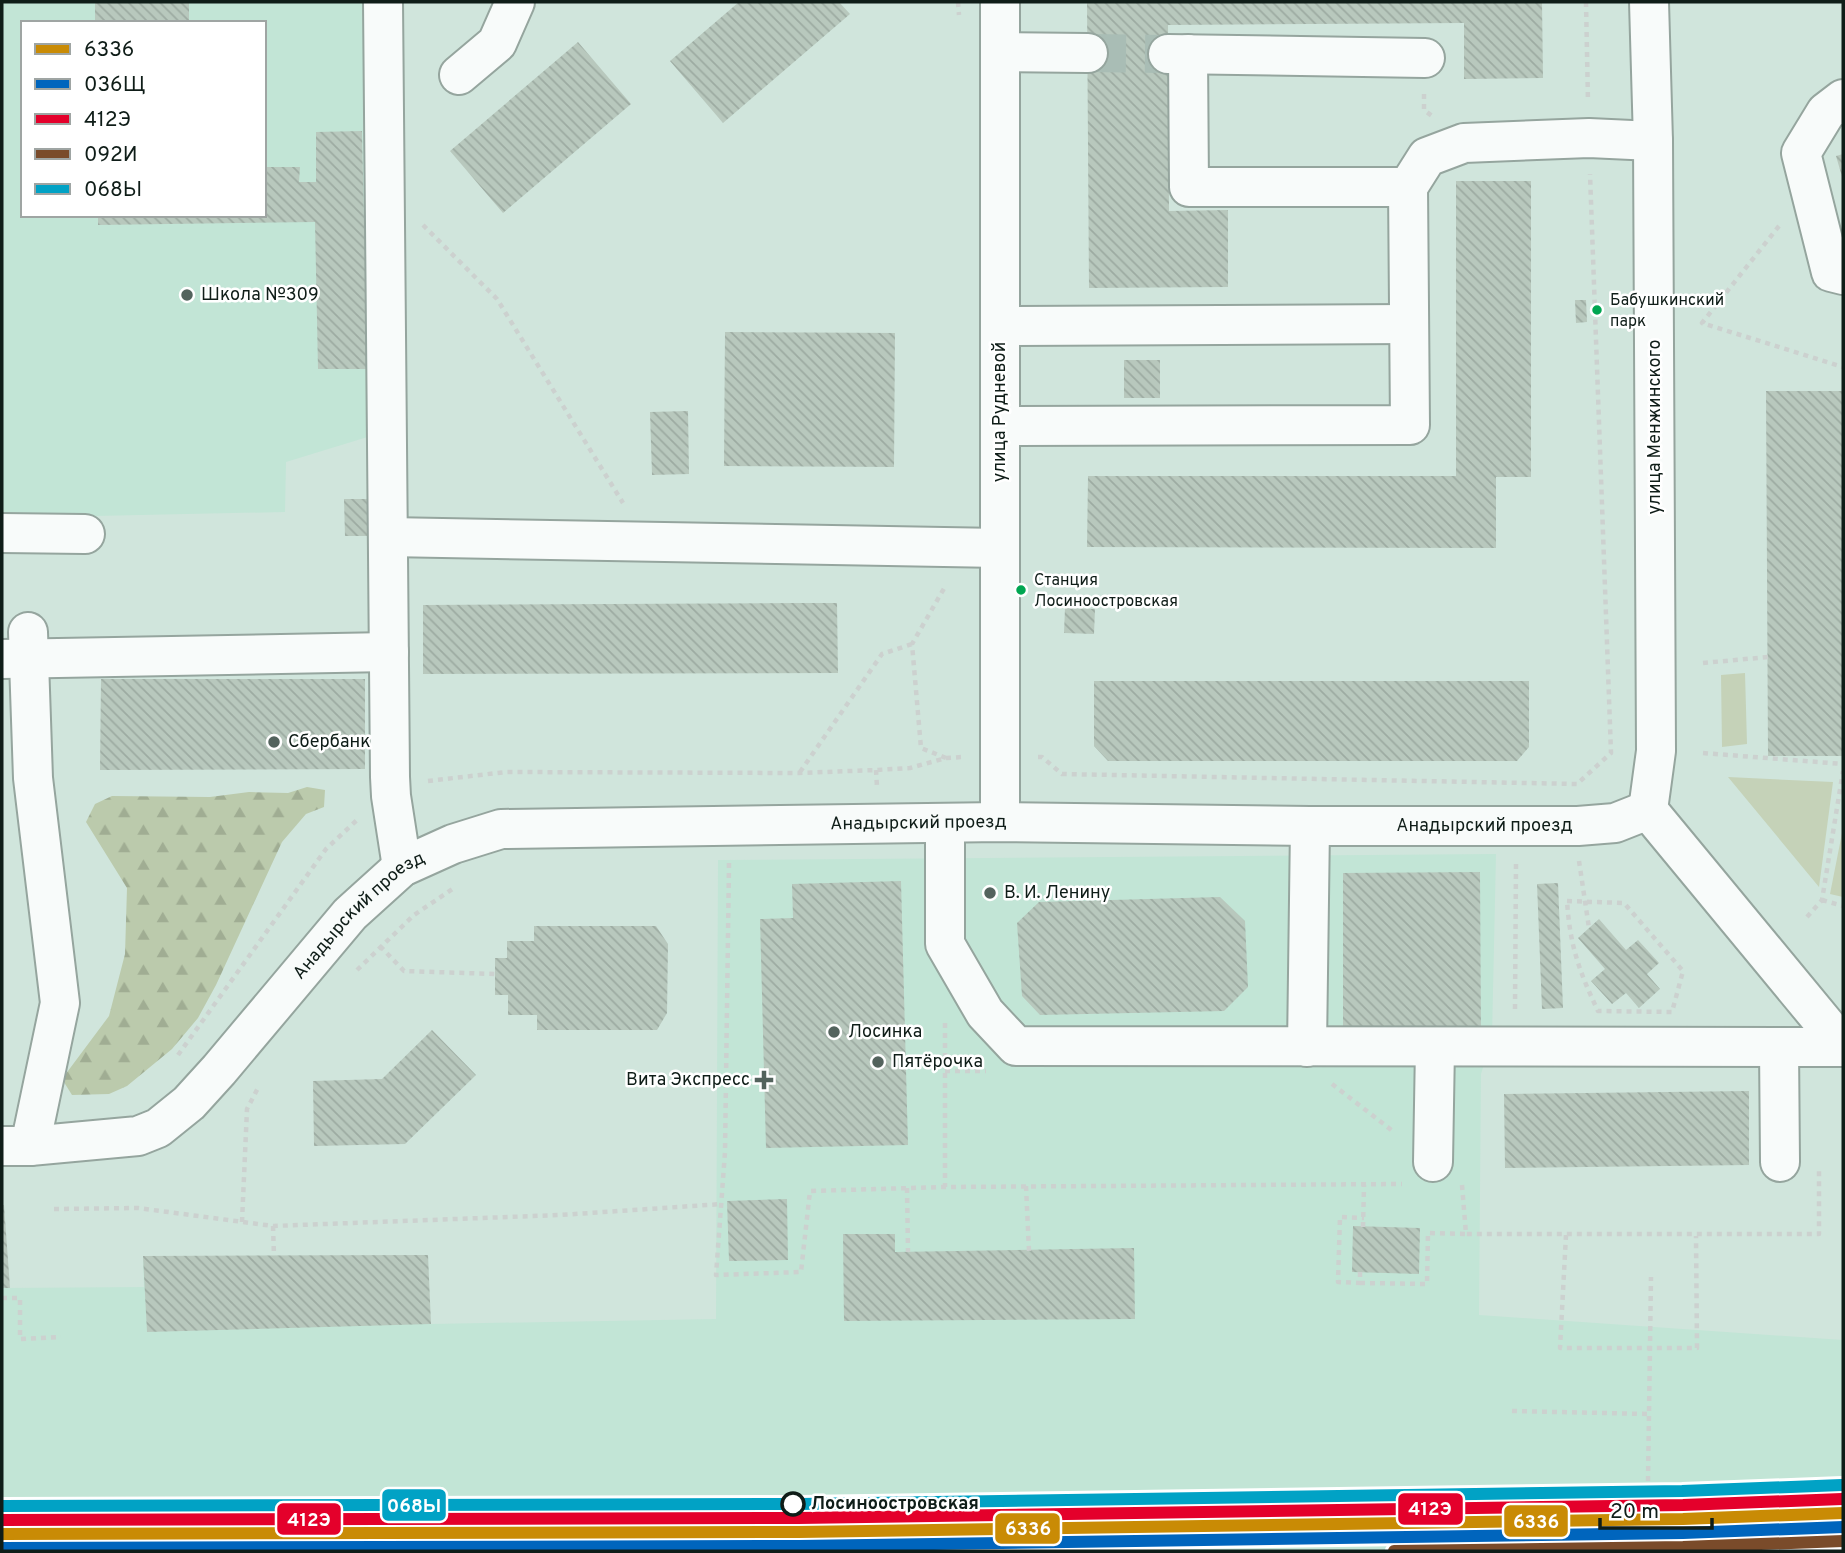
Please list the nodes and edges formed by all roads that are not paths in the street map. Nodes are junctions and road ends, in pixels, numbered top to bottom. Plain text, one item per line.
1 (383, 2) edge
2 (515, 2) edge
3 (1000, 2) edge
4 (1649, 2) edge
5 (1000, 51) junction
6 (1088, 53) tunnel mouth
7 (1425, 58) road end
8 (459, 75) dead end
9 (1843, 99) edge
10 (1653, 141) junction
11 (1408, 187) junction
12 (1843, 275) edge
13 (1409, 324) junction
14 (1000, 326) junction
15 (1000, 426) junction
16 (2, 533) edge
17 (85, 534) dead end
18 (388, 537) junction
19 (984, 547) junction
20 (20, 650) edge
21 (389, 652) junction
22 (1648, 810) junction
23 (1000, 822) junction
24 (945, 823) junction
25 (1310, 826) junction
26 (402, 867) junction
27 (1434, 1046) junction
28 (1843, 1046) edge
29 (1307, 1047) junction
30 (1779, 1047) junction
31 (16, 1146) edge
32 (1780, 1162) dead end
33 (1437, 1179) road end

1 - 18 street
2 - 8 street
3 - 5 street, улица Рудневой
4 - 10 street, улица Менжинского
5 - 6 street
5 - 14 street, улица Рудневой
7 - 11 street
9 - 12 street
10 - 11 street
10 - 22 street, улица Менжинского
11 - 13 street
13 - 14 street
13 - 15 street
14 - 15 street, улица Рудневой
15 - 19 street, улица Рудневой
16 - 17 street
18 - 19 street
18 - 21 street
19 - 23 street, улица Рудневой
20 - 21 street
20 - 31 street
21 - 26 street
22 - 25 street, Анадырский проезд
22 - 28 street
23 - 24 street, Анадырский проезд
23 - 25 street, Анадырский проезд
24 - 26 street, Анадырский проезд
24 - 29 street
25 - 29 street
26 - 31 street, Анадырский проезд
27 - 29 street
27 - 30 street
27 - 33 street
28 - 30 street
30 - 32 street

